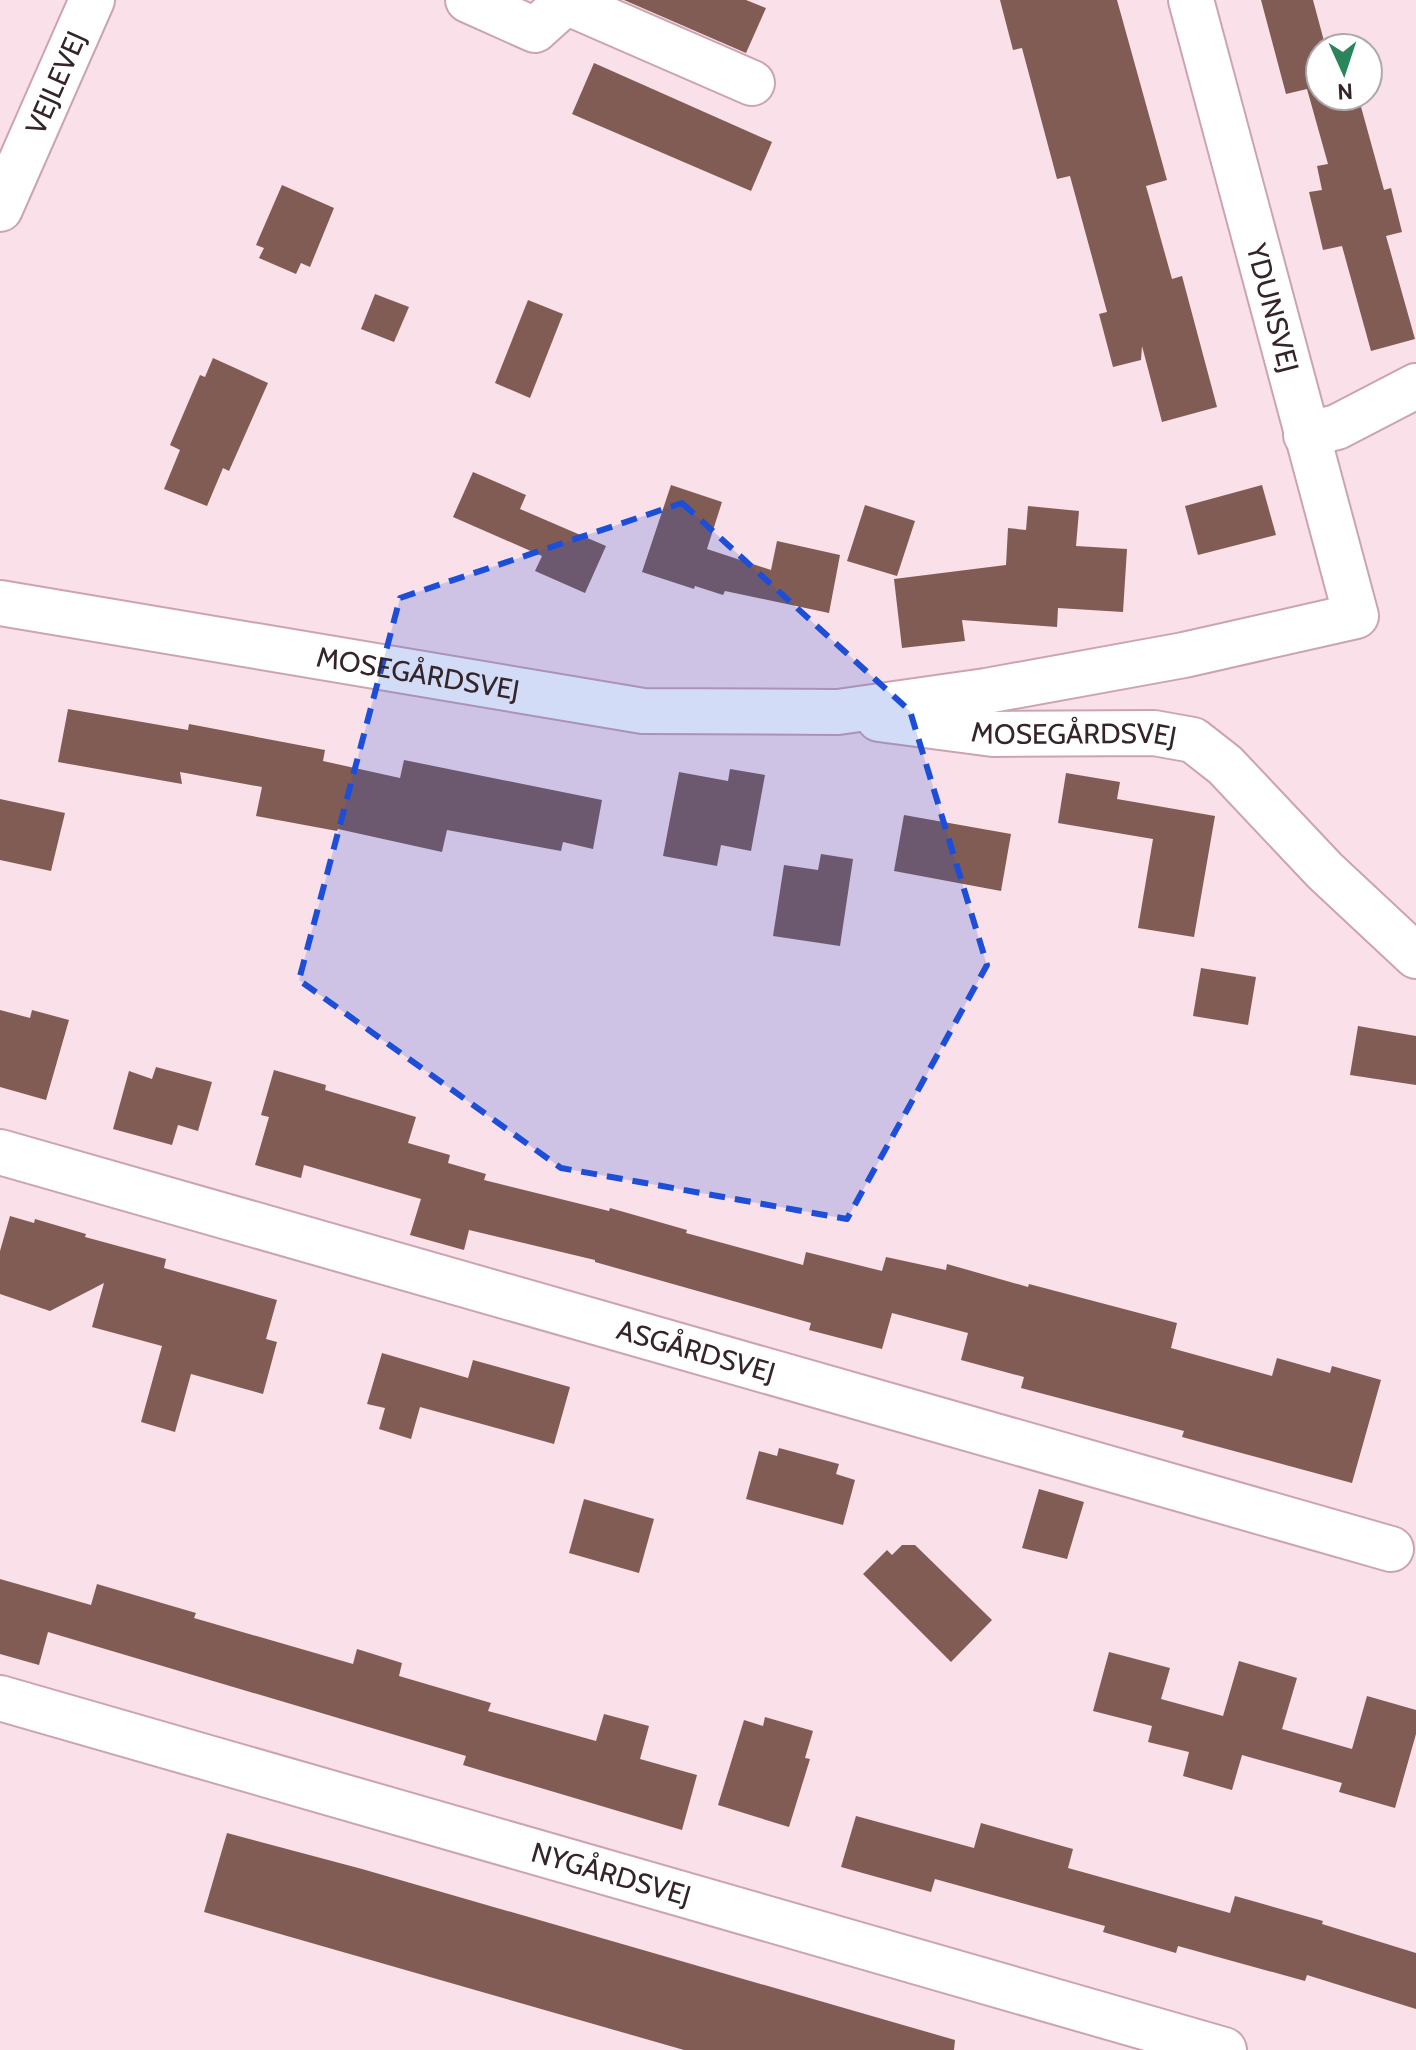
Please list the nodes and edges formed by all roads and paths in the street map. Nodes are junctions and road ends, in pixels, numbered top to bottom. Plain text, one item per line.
1 (92, 0) edge
2 (468, 0) edge
3 (1191, 0) edge
4 (752, 83) dead end
5 (6, 181) edge
6 (1416, 386) edge
7 (1306, 435) junction
8 (0, 603) edge
9 (1356, 616) joint
10 (838, 712) junction
11 (1416, 956) edge
12 (0, 1152) edge
13 (1391, 1549) dead end
14 (0, 1698) edge
15 (1224, 2050) edge

1 - 5 street, VEJLEVEJ
2 - 4 street
3 - 7 street, YDUNSVEJ
6 - 7 street
7 - 9 street, YDUNSVEJ
8 - 10 street, MOSEGÅRDSVEJ
9 - 10 street, MOSEGÅRDSVEJ
10 - 11 street, MOSEGÅRDSVEJ
12 - 13 street, ASGÅRDSVEJ
14 - 15 street, NYGÅRDSVEJ

